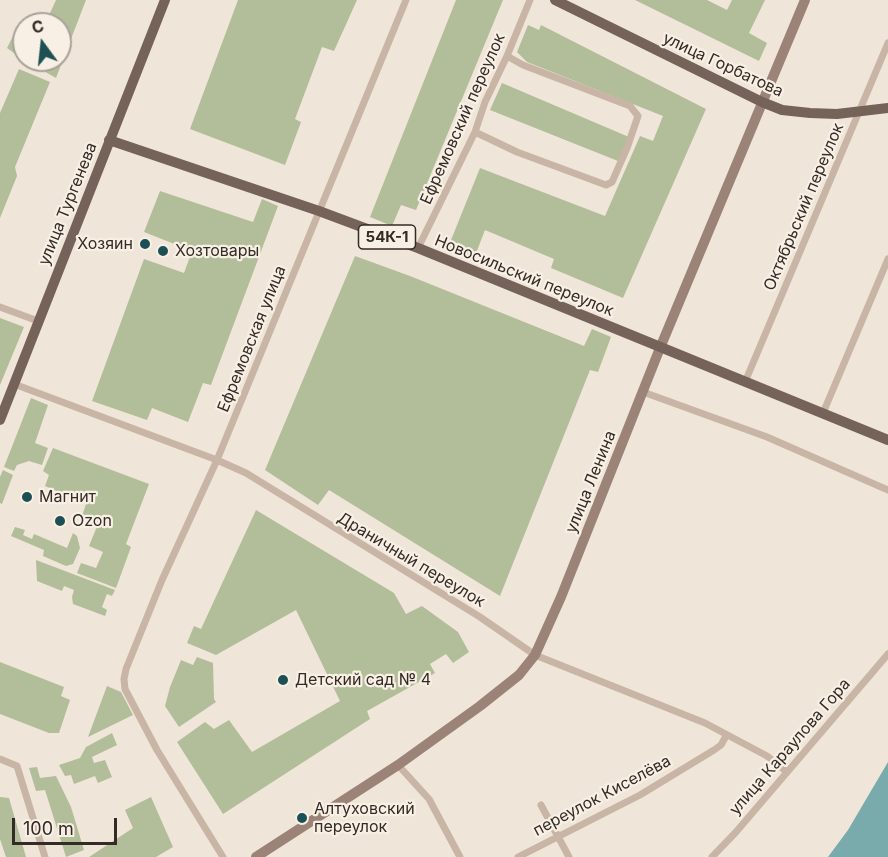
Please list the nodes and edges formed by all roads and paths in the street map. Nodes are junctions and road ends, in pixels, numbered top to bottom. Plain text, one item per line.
1 (165, 0) edge
2 (406, 0) edge
3 (530, 0) edge
4 (555, 0) edge
5 (805, 0) edge
6 (888, 43) edge
7 (507, 56) junction
8 (762, 102) junction
9 (888, 108) edge
10 (860, 111) junction
11 (475, 132) junction
12 (109, 140) junction
13 (320, 211) junction
14 (418, 248) junction
15 (888, 259) edge
16 (0, 307) edge
17 (38, 321) junction
18 (660, 348) junction
19 (745, 382) junction
20 (14, 384) junction
21 (643, 392) junction
22 (823, 413) junction
23 (0, 420) edge
24 (888, 440) edge
25 (217, 460) junction
26 (888, 490) edge
27 (888, 654) edge
28 (535, 655) junction
29 (726, 736) junction
30 (0, 759) edge
31 (398, 765) junction
32 (787, 772) junction
33 (541, 805) dead end
34 (558, 835) junction
35 (45, 857) edge
36 (223, 857) edge
37 (256, 857) edge
38 (460, 857) edge
39 (518, 857) edge
40 (569, 857) edge
41 (712, 857) edge

1 - 12 main road, улица Тургенева
2 - 13 street, Ефремовская улица
3 - 7 street, Ефремовский переулок
4 - 8 main road, улица Горбатова
5 - 8 main road, улица Ленина
6 - 10 street, Октябрьский переулок
7 - 11 street, Ефремовский переулок
7 - 11 street
8 - 10 main road, улица Горбатова
8 - 18 main road, улица Ленина
9 - 10 main road, улица Горбатова
10 - 19 street, Октябрьский переулок
11 - 14 street, Ефремовский переулок
12 - 13 main road, Новосильский переулок / 54К-1
12 - 17 main road, улица Тургенева
13 - 14 main road, Новосильский переулок / 54К-1
13 - 25 street, Ефремовская улица
14 - 18 main road, Новосильский переулок / 54К-1
15 - 22 street
16 - 17 street
17 - 20 main road, улица Тургенева
18 - 19 main road, Новосильский переулок / 54К-1
18 - 21 main road, улица Ленина
19 - 22 main road, Новосильский переулок / 54К-1
20 - 23 main road, улица Тургенева
20 - 25 street, Драничный переулок
21 - 26 street
21 - 28 main road, улица Ленина
22 - 24 main road, Новосильский переулок / 54К-1
25 - 28 street, Драничный переулок
25 - 36 street, Ефремовская улица
27 - 32 street, улица Караулова Гора
28 - 29 street, Драничный переулок
28 - 31 main road, улица Ленина
29 - 32 street, Драничный переулок
29 - 34 street, переулок Киселёва
30 - 35 street
31 - 37 main road, улица Ленина
31 - 38 street
32 - 41 street, улица Караулова Гора
33 - 34 street
34 - 39 street, переулок Киселёва
34 - 40 street

